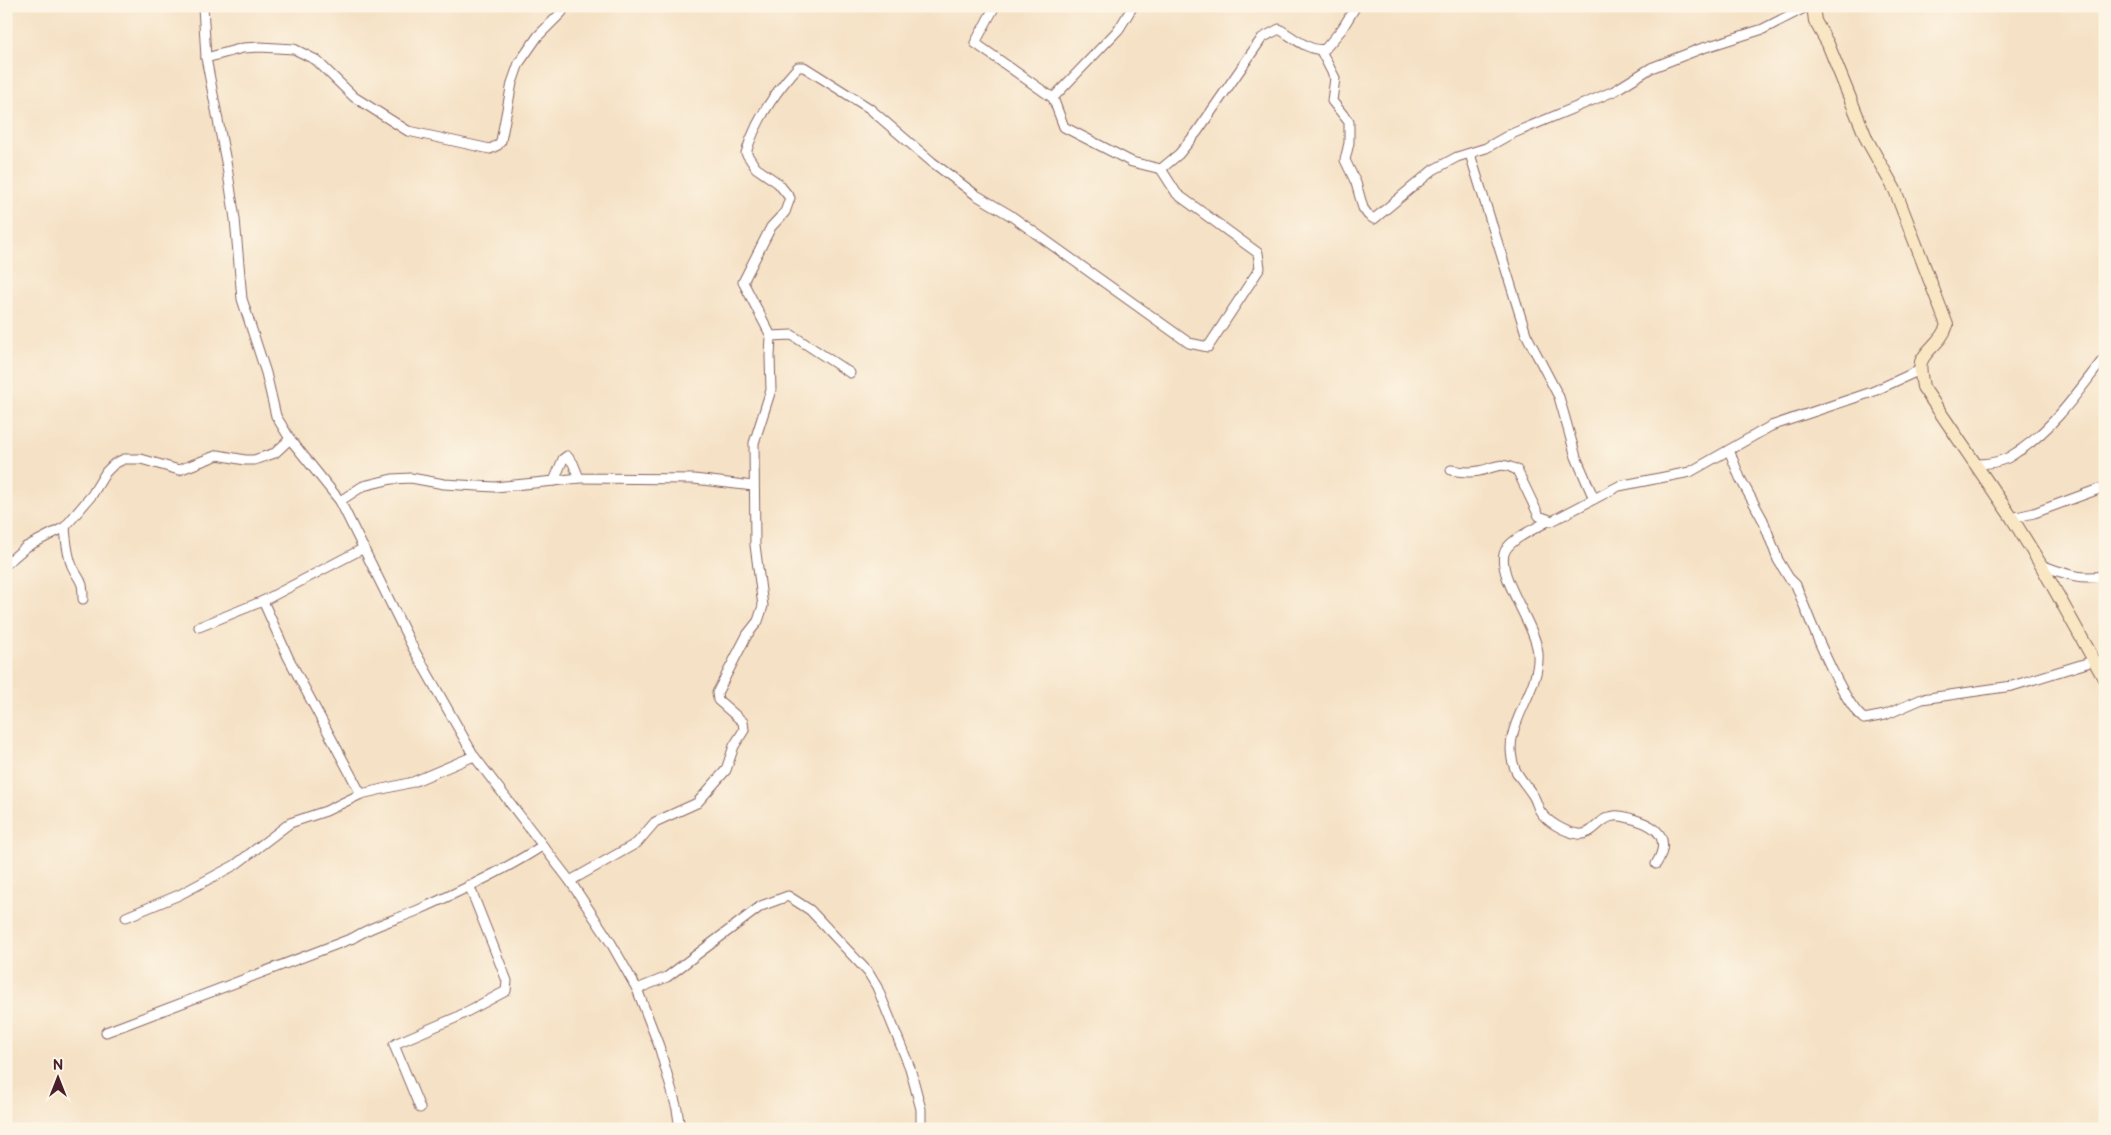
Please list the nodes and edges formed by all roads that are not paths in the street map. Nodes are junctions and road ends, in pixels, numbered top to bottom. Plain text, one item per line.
1 (204, 6) edge
2 (565, 6) edge
3 (995, 6) edge
4 (1133, 6) edge
5 (1356, 6) edge
6 (1808, 6) edge
7 (1813, 6) edge
8 (1321, 51) junction
9 (206, 58) junction
10 (1053, 98) junction
11 (1470, 154) junction
12 (1160, 169) junction
13 (771, 336) junction
14 (2105, 357) edge
15 (1920, 370) junction
16 (850, 373) dead end
17 (290, 439) junction
18 (1729, 450) junction
19 (1974, 464) junction
20 (1451, 470) dead end
21 (579, 478) junction
22 (554, 481) junction
23 (753, 486) junction
24 (2105, 489) edge
25 (1594, 499) junction
26 (340, 501) junction
27 (2012, 518) junction
28 (1548, 521) junction
29 (65, 527) junction
30 (364, 548) junction
31 (6, 564) edge
32 (2041, 565) junction
33 (2105, 575) edge
34 (83, 599) dead end
35 (263, 601) junction
36 (199, 627) dead end
37 (2095, 659) junction
38 (2105, 680) edge
39 (474, 756) junction
40 (361, 794) junction
41 (542, 846) junction
42 (1656, 864) dead end
43 (570, 881) junction
44 (470, 885) junction
45 (126, 917) dead end
46 (637, 988) junction
47 (106, 1032) dead end
48 (420, 1108) dead end
49 (680, 1129) edge
50 (921, 1129) edge

1 - 9 street
2 - 9 street
3 - 10 street
4 - 10 street
5 - 8 street
6 - 11 street
7 - 15 street
8 - 11 street
8 - 12 street
9 - 17 street
10 - 12 street
11 - 25 street
12 - 13 street
13 - 16 street
13 - 23 street
14 - 19 street
15 - 18 street
15 - 19 street
17 - 26 street
17 - 29 street
18 - 25 street
18 - 37 street
19 - 27 street
20 - 28 street
21 - 22 street
21 - 22 street
21 - 23 street
22 - 26 street
23 - 43 street
24 - 27 street
25 - 28 street
26 - 30 street
27 - 32 street
28 - 42 street
29 - 31 street
29 - 34 street
30 - 35 street
30 - 39 street
32 - 33 street
32 - 37 street
35 - 36 street
35 - 40 street
37 - 38 street
39 - 40 street
39 - 41 street
40 - 45 street
41 - 43 street
41 - 44 street
43 - 46 street
44 - 47 street
44 - 48 street
46 - 49 street
46 - 50 street

